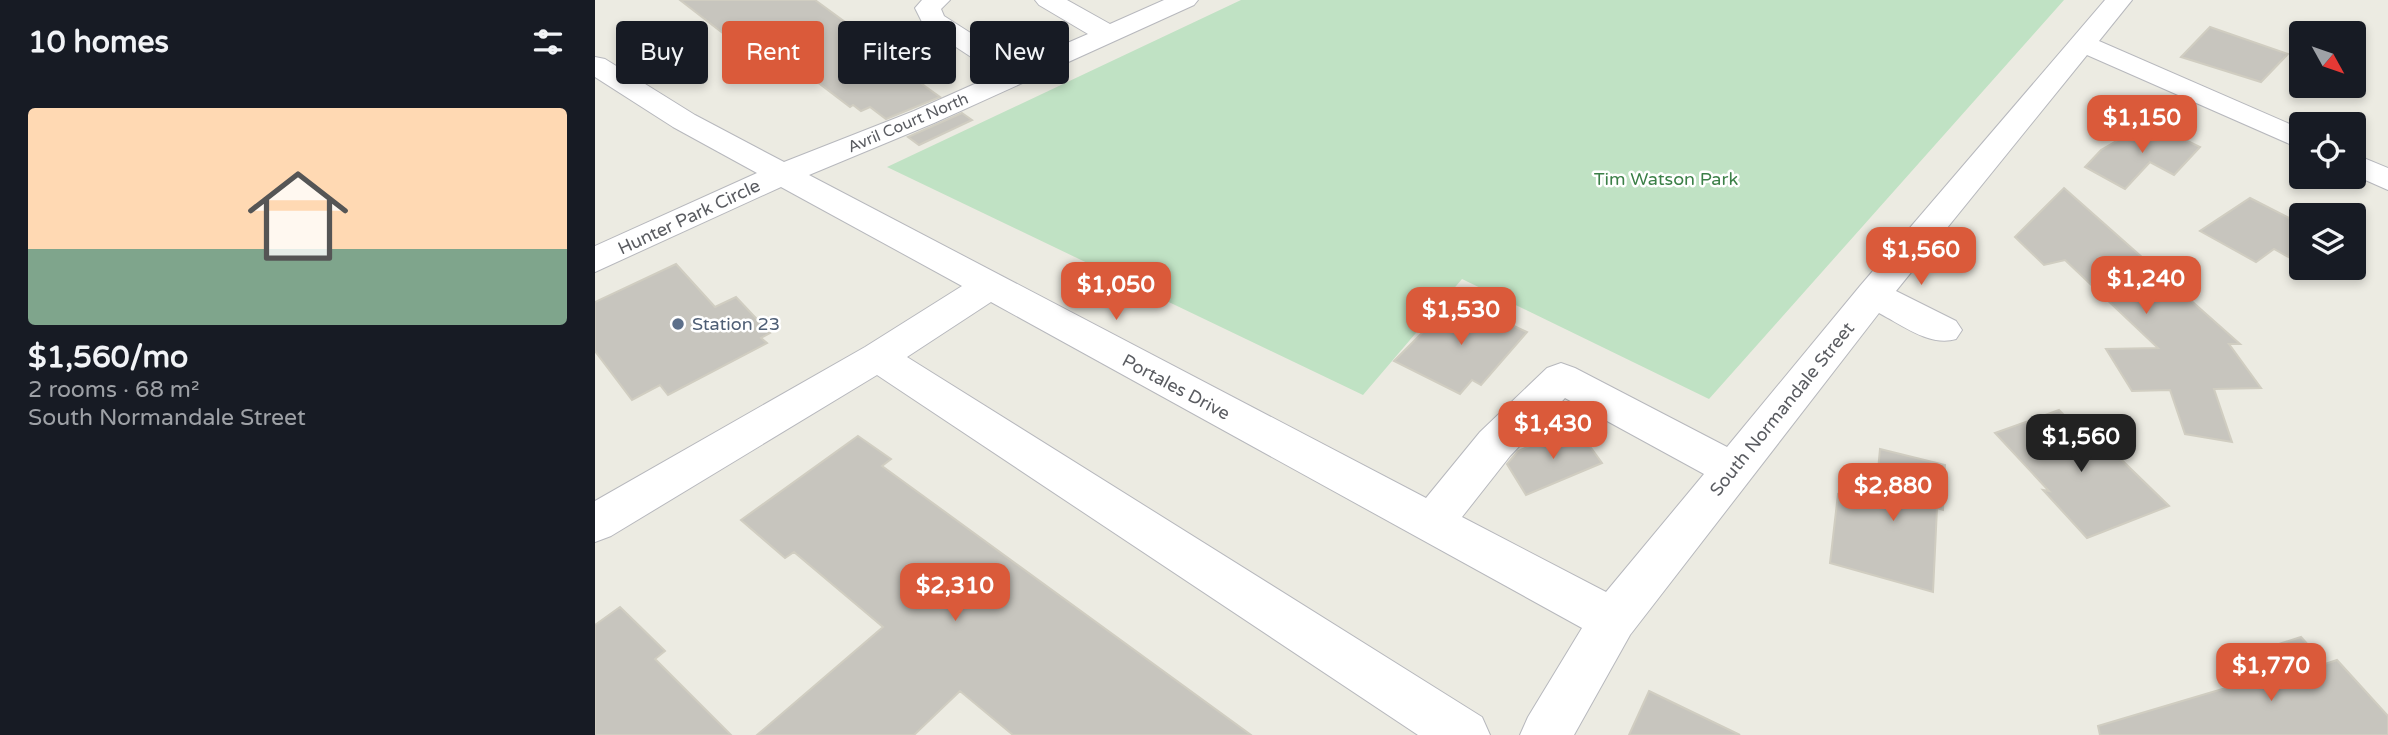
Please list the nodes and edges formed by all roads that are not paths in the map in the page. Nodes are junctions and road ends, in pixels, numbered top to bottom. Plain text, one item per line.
1 (937, 0) edge
2 (1048, 0) edge
3 (1185, 0) edge
4 (2119, 0) edge
5 (1108, 34) junction
6 (2082, 43) junction
7 (970, 44) edge
8 (1069, 52) edge
9 (595, 65) edge
10 (997, 84) edge
11 (2289, 135) edge
12 (2366, 169) edge
13 (782, 174) junction
14 (2388, 180) edge
15 (595, 260) edge
16 (988, 287) junction
17 (1873, 295) junction
18 (1943, 330) dead end
19 (878, 357) junction
20 (1734, 470) junction
21 (595, 523) edge
22 (1431, 523) junction
23 (1613, 620) junction
24 (1464, 735) edge
25 (1546, 735) edge

1 - 7 street
2 - 5 street
3 - 5 street, Avril Court North
4 - 6 street, South Normandale Street
5 - 8 street, Avril Court North
6 - 11 street
6 - 17 street, South Normandale Street
9 - 13 street, Portales Drive
10 - 13 street, Avril Court North
12 - 14 street
13 - 15 street, Hunter Park Circle
13 - 16 street, Portales Drive
16 - 19 street
16 - 22 street, Portales Drive
17 - 18 street
17 - 20 street, South Normandale Street
19 - 21 street
19 - 24 street
20 - 22 street
20 - 23 street, South Normandale Street
22 - 23 street, Portales Drive
23 - 25 street, South Normandale Street

